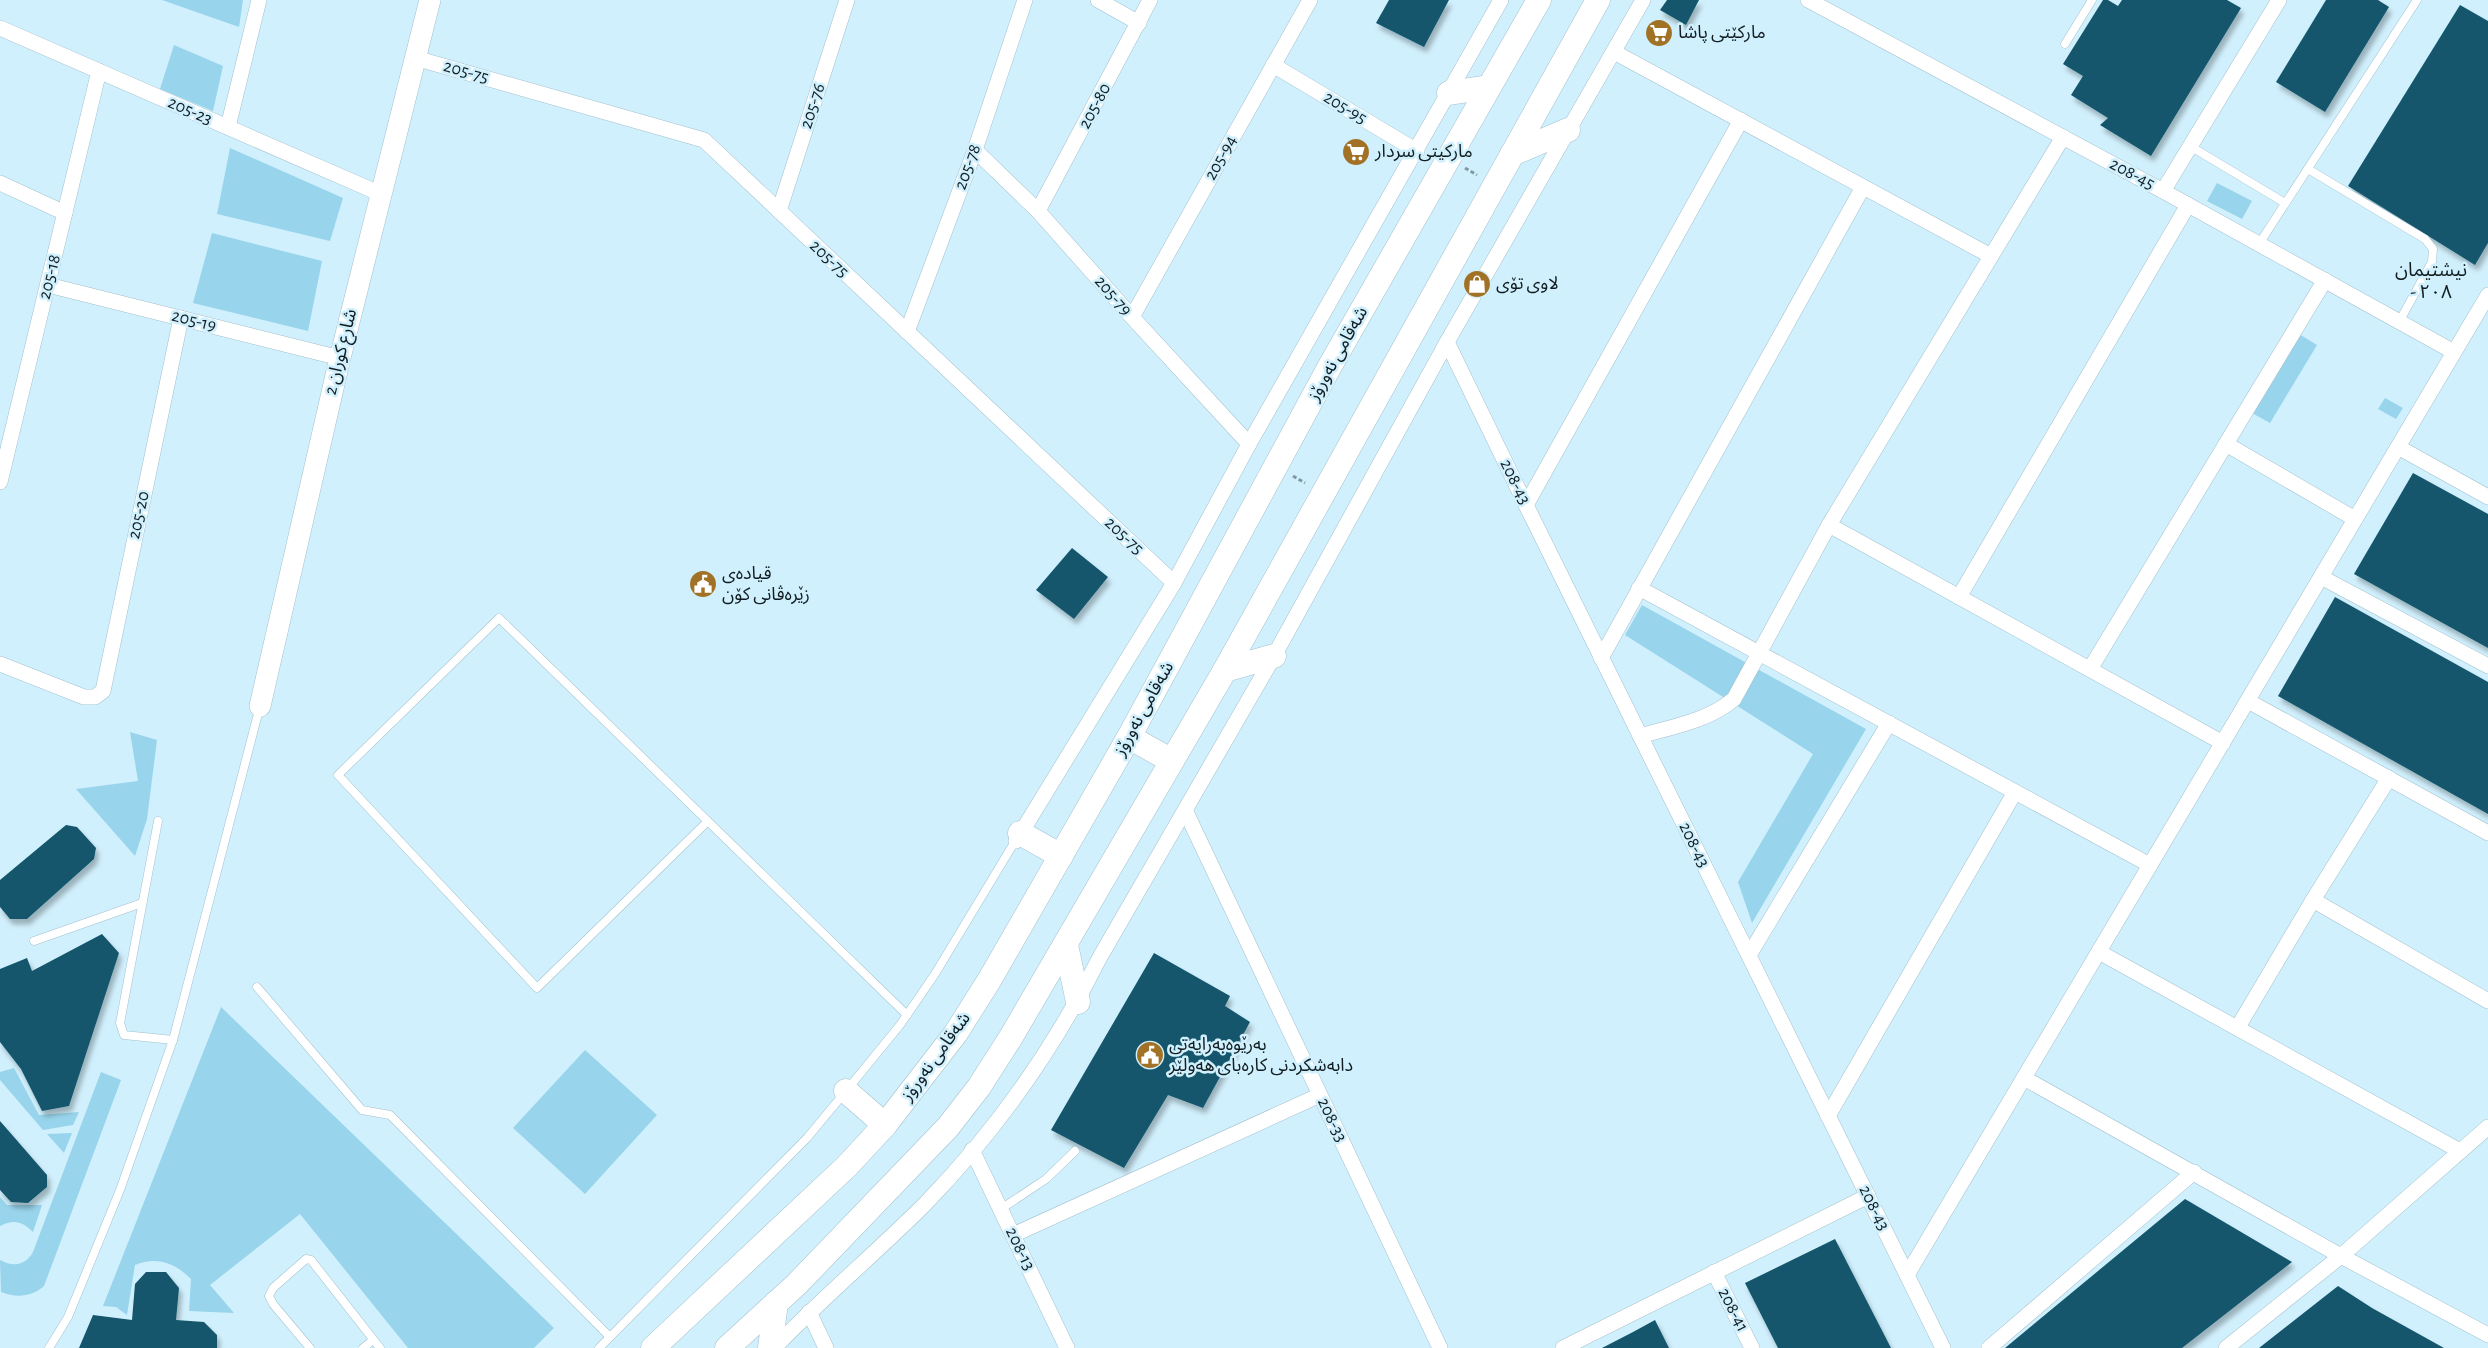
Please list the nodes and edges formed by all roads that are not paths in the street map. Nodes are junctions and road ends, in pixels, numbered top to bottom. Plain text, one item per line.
1 (259, 0) edge
2 (430, 0) edge
3 (847, 0) edge
4 (1025, 0) edge
5 (1098, 0) edge
6 (1150, 0) edge
7 (1310, 0) edge
8 (1501, 0) edge
9 (1539, 0) edge
10 (1598, 0) edge
11 (1643, 0) edge
12 (1808, 0) edge
13 (2092, 0) edge
14 (2279, 0) edge
15 (2417, 0) edge
16 (1139, 23) junction
17 (0, 28) edge
18 (2065, 44) dead end
19 (1614, 52) junction
20 (414, 58) junction
21 (1273, 65) junction
22 (99, 72) junction
23 (1489, 87) junction
24 (1449, 93) junction
25 (1741, 120) junction
26 (228, 127) junction
27 (1568, 130) junction
28 (2063, 137) junction
29 (2190, 146) junction
30 (975, 150) junction
31 (1417, 151) junction
32 (1512, 154) junction
33 (2308, 169) junction
34 (0, 183) edge
35 (1863, 187) junction
36 (2163, 191) junction
37 (381, 194) junction
38 (2286, 203) junction
39 (2188, 205) junction
40 (1038, 211) junction
41 (779, 212) junction
42 (65, 213) junction
43 (2259, 244) junction
44 (1990, 256) junction
45 (2325, 280) junction
46 (48, 285) junction
47 (2488, 295) edge
48 (1132, 317) junction
49 (181, 318) junction
50 (2399, 322) junction
51 (907, 332) junction
52 (1447, 342) junction
53 (2454, 352) junction
54 (340, 358) junction
55 (1249, 444) junction
56 (2226, 444) junction
57 (2398, 447) junction
58 (0, 482) edge
59 (2488, 497) edge
60 (1526, 505) junction
61 (2356, 519) junction
62 (1829, 525) junction
63 (2320, 577) junction
64 (1174, 583) junction
65 (1639, 588) junction
66 (1959, 597) junction
67 (1759, 655) junction
68 (1274, 656) junction
69 (1601, 658) junction
70 (0, 664) edge
71 (2488, 666) edge
72 (2090, 669) junction
73 (1225, 670) junction
74 (2248, 701) junction
75 (260, 706) joint
76 (1889, 723) junction
77 (1640, 736) junction
78 (1129, 737) junction
79 (2223, 743) junction
80 (1172, 761) junction
81 (2389, 778) junction
82 (2015, 792) junction
83 (1185, 810) junction
84 (158, 821) dead end
85 (708, 821) junction
86 (2488, 833) edge
87 (1017, 838) junction
88 (1061, 856) junction
89 (2150, 865) junction
90 (2313, 900) junction
91 (142, 903) junction
92 (34, 941) dead end
93 (1066, 945) junction
94 (2099, 952) junction
95 (1749, 955) junction
96 (257, 987) dead end
97 (2488, 1001) edge
98 (1078, 1002) junction
99 (907, 1014) junction
100 (2238, 1027) junction
101 (173, 1040) junction
102 (2024, 1078) junction
103 (846, 1091) junction
104 (1320, 1095) junction
105 (1828, 1116) junction
106 (885, 1125) junction
107 (2488, 1127) edge
108 (972, 1150) junction
109 (1074, 1151) dead end
110 (2460, 1151) junction
111 (2194, 1172) junction
112 (1868, 1196) junction
113 (1001, 1209) junction
114 (1013, 1235) junction
115 (2341, 1256) junction
116 (1714, 1272) junction
117 (1907, 1275) junction
118 (776, 1303) junction
119 (809, 1312) junction
120 (2488, 1335) edge
121 (610, 1337) junction
122 (373, 1340) junction
123 (49, 1348) edge
124 (310, 1348) edge
125 (363, 1348) edge
126 (380, 1348) edge
127 (599, 1348) edge
128 (653, 1348) edge
129 (727, 1348) edge
130 (772, 1348) edge
131 (826, 1348) edge
132 (1067, 1348) edge
133 (1440, 1348) edge
134 (1563, 1348) edge
135 (1752, 1348) edge
136 (1943, 1348) edge
137 (1989, 1348) edge
138 (2226, 1348) edge

1 - 26 street
2 - 20 street, شارع كوران 2
3 - 41 street, 205-76
4 - 30 street, 205-78
5 - 16 street
6 - 16 street, 205-80
7 - 21 street, 205-94
8 - 24 street
9 - 23 main road, شەقامی نەورۆز
10 - 32 main road
11 - 19 street
12 - 28 street, 208-45
13 - 18 lane
14 - 29 street
15 - 33 lane
16 - 40 street, 205-80
17 - 22 street, 205-23
19 - 25 street
19 - 27 street
20 - 37 street, شارع كوران 2
20 - 41 street, 205-75
21 - 31 street, 205-95
21 - 48 street, 205-94
22 - 26 street, 205-23
22 - 42 street, 205-18
23 - 24 main road
23 - 78 main road, شەقامی نەورۆز
24 - 31 street
25 - 35 street
25 - 60 street
26 - 37 street, 205-23
27 - 32 main road
27 - 52 street
28 - 36 street, 208-45
28 - 44 street
29 - 36 street
29 - 38 lane
30 - 40 street, 205-79
30 - 51 street, 205-78
31 - 55 street
32 - 73 main road
33 - 38 lane
33 - 50 lane
34 - 42 street
35 - 44 street
35 - 65 street
36 - 39 street, 208-45
37 - 54 street, شارع كوران 2
38 - 43 lane
39 - 43 street, 208-45
39 - 66 street
40 - 48 street, 205-79
41 - 51 street, 205-75
42 - 46 street, 205-18
43 - 45 street, 208-45
44 - 62 street
45 - 50 street, 208-45
45 - 56 street
46 - 49 street, 205-19
46 - 58 street, 205-18
47 - 53 street
48 - 55 street, 205-79
49 - 54 street, 205-19
49 - 70 street, 205-20
50 - 53 street, 208-45
51 - 64 street, 205-75
52 - 60 street, 208-43
52 - 68 street
53 - 57 street
54 - 75 street, شارع كوران 2
55 - 64 street
56 - 61 street
56 - 72 street
57 - 59 street
57 - 61 street
60 - 69 street, 208-43
61 - 63 street
62 - 66 street
62 - 67 street
63 - 71 street
63 - 74 street
64 - 87 street
65 - 67 street
65 - 69 street
66 - 72 street
67 - 76 street
67 - 77 street
68 - 73 main road
68 - 83 street
69 - 77 street, 208-43
72 - 79 street
73 - 80 main road
74 - 79 street
74 - 81 street
75 - 101 lane
76 - 82 street
76 - 95 street
77 - 95 street, 208-43
78 - 80 main road
78 - 88 main road, شەقامی نەورۆز
79 - 89 street
80 - 93 main road
81 - 86 street
81 - 90 street
82 - 89 street
82 - 105 street
83 - 98 street
83 - 104 street, 208-33
84 - 91 lane
85 - 85 lane
85 - 99 lane
87 - 88 main road
87 - 99 lane
88 - 106 main road, شەقامی نەورۆز
89 - 94 street
90 - 97 street
90 - 100 street
91 - 92 lane
91 - 101 lane
93 - 98 main road
93 - 118 main road
94 - 100 street
94 - 102 street
95 - 105 street, 208-43
96 - 121 lane
98 - 108 street
99 - 103 lane
100 - 110 street
101 - 123 lane
102 - 111 street
102 - 117 street
103 - 106 main road
103 - 121 lane
104 - 114 street
104 - 133 street, 208-33
105 - 112 street, 208-43
106 - 128 main road, شەقامی نەورۆز
107 - 110 street
108 - 113 street, 208-13
108 - 119 street
109 - 113 lane
110 - 115 street
111 - 115 street
111 - 137 street
112 - 116 street
112 - 117 street, 208-43
113 - 114 street, 208-13
114 - 132 street, 208-13
115 - 120 street
115 - 138 street
116 - 134 street
116 - 135 street, 208-41
117 - 136 street, 208-43
118 - 129 main road
118 - 130 main road
119 - 130 street
119 - 131 street
121 - 127 lane
122 - 124 lane
122 - 125 lane
122 - 126 lane

